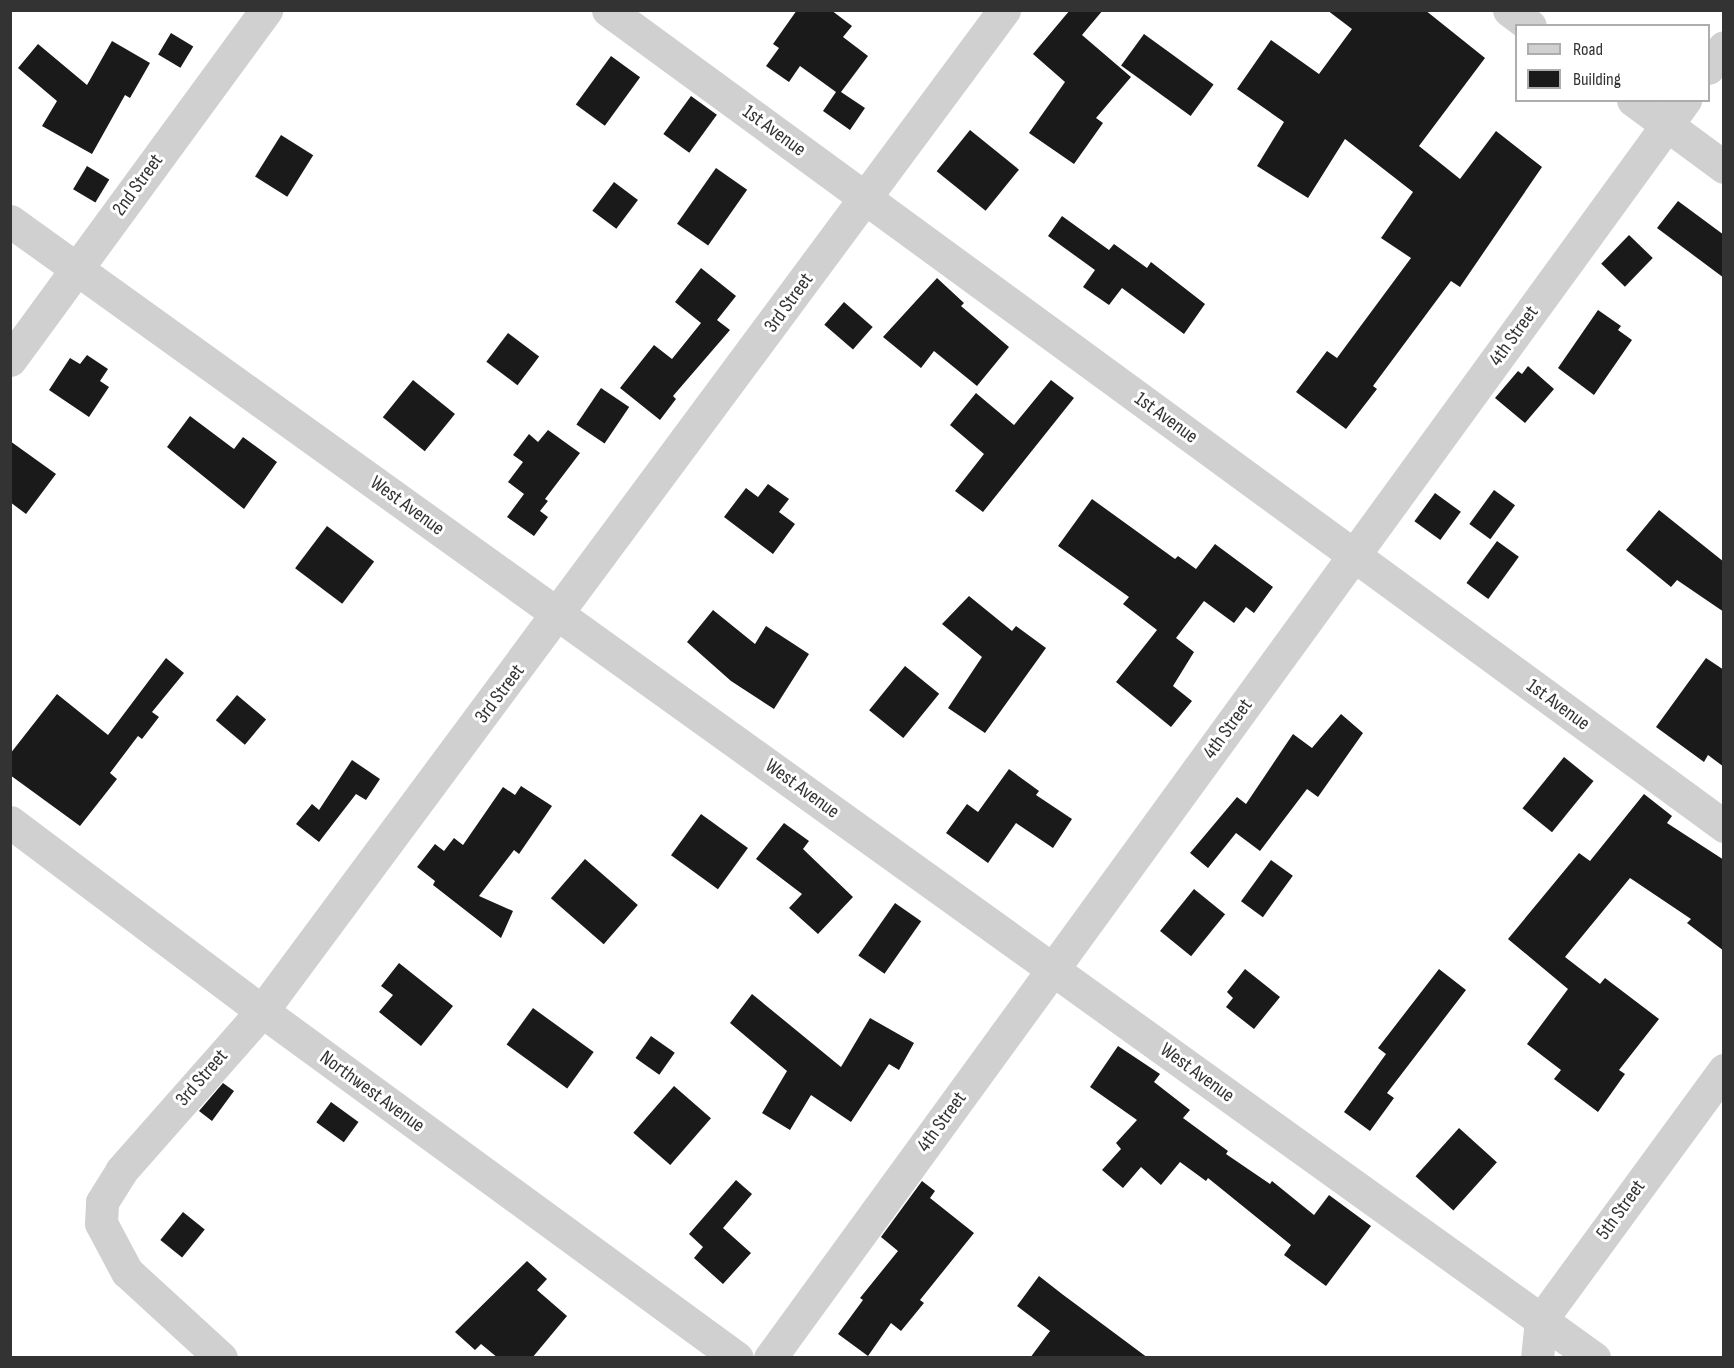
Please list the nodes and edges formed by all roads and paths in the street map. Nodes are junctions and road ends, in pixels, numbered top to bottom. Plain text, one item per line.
1 (266, 10) edge
2 (608, 10) edge
3 (1004, 10) edge
4 (1509, 10) edge
5 (1527, 24) edge
6 (1724, 47) edge
7 (1710, 65) edge
8 (1640, 102) edge
9 (1676, 113) edge
10 (1724, 167) edge
11 (866, 199) junction
12 (10, 221) edge
13 (77, 269) junction
14 (10, 360) edge
15 (1354, 555) junction
16 (559, 615) junction
17 (10, 822) edge
18 (1724, 826) edge
19 (1053, 969) junction
20 (262, 1011) junction
21 (1724, 1070) edge
22 (1541, 1320) junction
23 (221, 1358) edge
24 (737, 1358) edge
25 (770, 1358) edge
26 (1537, 1358) edge
27 (1593, 1358) edge

1 - 13 street, 2nd Street
2 - 11 street, 1st Avenue
3 - 11 street, 3rd Street
4 - 5 street
6 - 7 street
8 - 9 street
9 - 10 street
9 - 15 street, 4th Street
11 - 15 street, 1st Avenue
11 - 16 street, 3rd Street
12 - 13 street, West Avenue
13 - 14 street, 2nd Street
13 - 16 street, West Avenue
15 - 18 street, 1st Avenue
15 - 19 street, 4th Street
16 - 19 street, West Avenue
16 - 20 street, 3rd Street
17 - 20 street, Northwest Avenue
19 - 22 street, West Avenue
19 - 25 street, 4th Street
20 - 23 street, 3rd Street
20 - 24 street, Northwest Avenue
21 - 22 street, 5th Street
22 - 26 street
22 - 27 street, West Avenue

